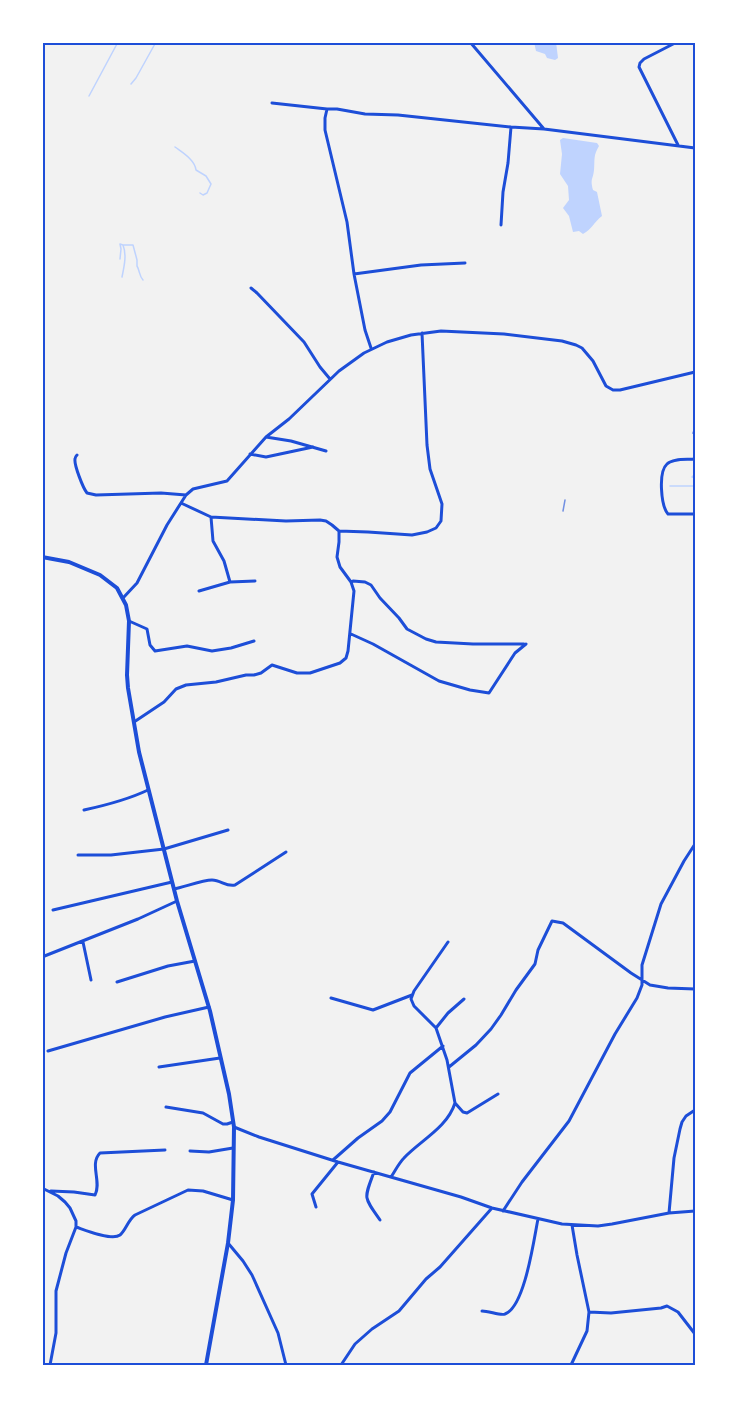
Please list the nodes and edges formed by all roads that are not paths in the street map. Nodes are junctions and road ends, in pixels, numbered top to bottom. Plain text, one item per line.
1 (470, 42) edge
2 (677, 42) edge
3 (272, 103) dead end
4 (327, 109) junction
5 (512, 128) junction
6 (544, 129) junction
7 (678, 146) junction
8 (695, 148) edge
9 (501, 225) dead end
10 (465, 263) dead end
11 (354, 274) junction
12 (251, 288) dead end
13 (422, 333) junction
14 (372, 348) junction
15 (695, 372) edge
16 (330, 379) junction
17 (266, 437) junction
18 (313, 447) junction
19 (326, 451) dead end
20 (250, 454) junction
21 (77, 455) dead end
22 (695, 459) edge
23 (186, 495) junction
24 (181, 503) junction
25 (695, 514) edge
26 (211, 518) junction
27 (339, 531) junction
28 (42, 557) edge
29 (255, 581) dead end
30 (230, 582) junction
31 (351, 582) junction
32 (199, 591) dead end
33 (123, 598) junction
34 (129, 621) junction
35 (351, 633) junction
36 (254, 641) dead end
37 (134, 722) junction
38 (148, 790) junction
39 (84, 810) dead end
40 (228, 830) dead end
41 (695, 844) edge
42 (164, 849) junction
43 (286, 852) dead end
44 (78, 855) dead end
45 (172, 882) junction
46 (174, 889) junction
47 (177, 901) junction
48 (53, 910) dead end
49 (83, 942) junction
50 (448, 942) dead end
51 (42, 957) edge
52 (195, 961) junction
53 (91, 980) dead end
54 (642, 980) junction
55 (117, 982) dead end
56 (695, 989) edge
57 (412, 994) junction
58 (331, 998) dead end
59 (464, 999) dead end
60 (209, 1007) junction
61 (436, 1028) junction
62 (443, 1046) junction
63 (48, 1051) dead end
64 (220, 1058) junction
65 (449, 1066) junction
66 (159, 1067) dead end
67 (498, 1094) dead end
68 (454, 1103) junction
69 (166, 1107) dead end
70 (695, 1110) edge
71 (233, 1124) junction
72 (234, 1148) junction
73 (165, 1150) dead end
74 (190, 1151) dead end
75 (333, 1160) junction
76 (338, 1162) junction
77 (374, 1172) junction
78 (391, 1177) junction
79 (42, 1188) edge
80 (50, 1191) junction
81 (233, 1200) junction
82 (316, 1207) dead end
83 (492, 1208) junction
84 (503, 1211) junction
85 (695, 1211) edge
86 (669, 1213) junction
87 (538, 1219) junction
88 (380, 1220) dead end
89 (572, 1225) junction
90 (76, 1227) junction
91 (228, 1243) junction
92 (482, 1311) dead end
93 (589, 1311) junction
94 (695, 1334) edge
95 (50, 1365) edge
96 (206, 1365) edge
97 (286, 1365) edge
98 (341, 1365) edge
99 (571, 1365) edge

1 - 6 street
2 - 7 street
3 - 4 street
4 - 5 street
4 - 11 street
5 - 6 street
5 - 9 street
6 - 7 street
7 - 8 street
10 - 11 street
11 - 14 street
12 - 16 street
13 - 14 street
13 - 15 street
13 - 27 street
14 - 16 street
16 - 17 street
17 - 18 street
17 - 20 street
18 - 19 street
18 - 20 street
20 - 23 street
21 - 23 street
22 - 25 street
23 - 24 street
24 - 26 street
24 - 33 street
26 - 27 street
26 - 30 street
27 - 31 street
28 - 33 main road
29 - 30 street
30 - 32 street
31 - 35 street
31 - 35 street
33 - 34 main road
34 - 36 street
34 - 37 main road
35 - 37 street
37 - 38 main road
38 - 39 street
38 - 42 main road
40 - 42 street
41 - 54 street
42 - 44 street
42 - 45 main road
43 - 46 street
45 - 46 main road
45 - 48 street
46 - 47 main road
47 - 49 street
47 - 52 main road
49 - 51 street
49 - 53 street
50 - 57 street
52 - 55 street
52 - 60 main road
54 - 56 street
54 - 65 street
54 - 84 street
57 - 58 street
57 - 61 street
59 - 61 street
60 - 63 street
60 - 64 main road
61 - 62 street
62 - 65 street
62 - 75 street
64 - 66 street
64 - 71 main road
65 - 68 street
67 - 68 street
68 - 78 street
69 - 71 street
70 - 86 street
71 - 72 main road
71 - 75 street
72 - 74 street
72 - 81 main road
73 - 80 street
75 - 76 street
76 - 77 street
76 - 82 street
77 - 78 street
77 - 88 street
78 - 83 street
79 - 80 street
80 - 90 street
81 - 90 street
81 - 91 main road
83 - 84 street
83 - 98 street
84 - 87 street
85 - 86 street
86 - 89 street
87 - 89 street
87 - 92 street
89 - 93 street
90 - 95 street
91 - 96 main road
91 - 97 street
93 - 94 street
93 - 99 street

